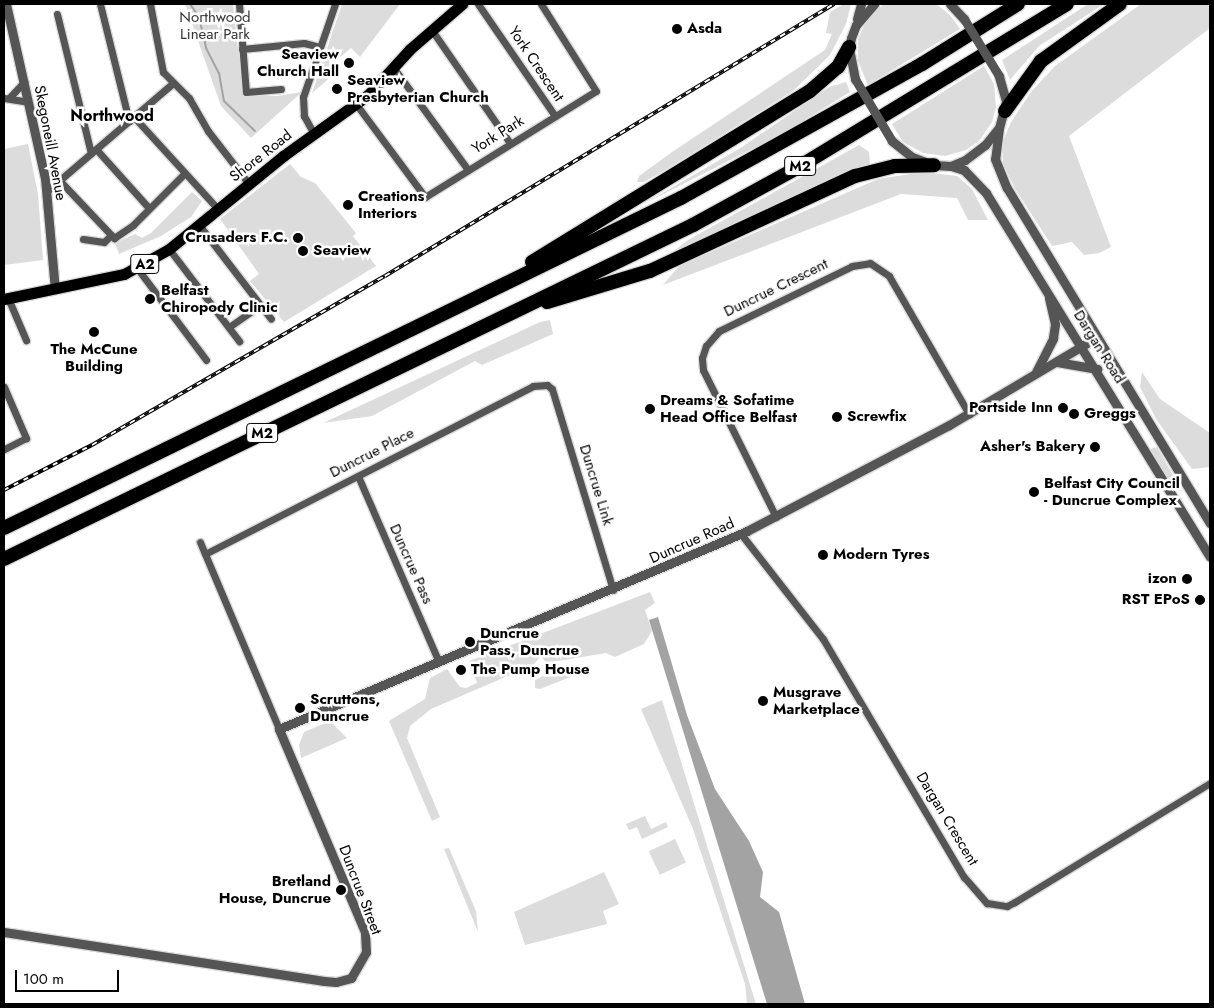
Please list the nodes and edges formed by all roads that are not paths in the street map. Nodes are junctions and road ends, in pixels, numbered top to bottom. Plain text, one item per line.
1 (6, 4) edge
2 (100, 4) edge
3 (150, 4) edge
4 (240, 4) edge
5 (335, 4) edge
6 (462, 4) edge
7 (478, 4) edge
8 (541, 4) edge
9 (861, 4) edge
10 (874, 4) edge
11 (950, 4) edge
12 (1018, 4) edge
13 (1067, 4) edge
14 (1120, 4) edge
15 (56, 14) dead end
16 (6, 15) edge
17 (856, 25) junction
18 (431, 29) junction
19 (320, 47) junction
20 (849, 47) junction
21 (242, 49) junction
22 (393, 67) junction
23 (24, 82) junction
24 (173, 83) junction
25 (281, 88) dead end
26 (7, 97) edge
27 (28, 102) junction
28 (356, 104) junction
29 (1005, 111) junction
30 (555, 116) junction
31 (132, 119) junction
32 (999, 128) junction
33 (314, 134) junction
34 (510, 143) junction
35 (94, 151) junction
36 (934, 165) junction
37 (951, 166) junction
38 (468, 170) junction
39 (184, 174) junction
40 (60, 181) junction
41 (249, 184) junction
42 (47, 191) junction
43 (149, 208) junction
44 (218, 209) junction
45 (198, 225) junction
46 (111, 235) junction
47 (83, 239) dead end
48 (169, 249) junction
49 (137, 268) junction
50 (54, 289) junction
51 (496, 289) junction
52 (1046, 290) junction
53 (6, 298) edge
54 (260, 305) junction
55 (521, 308) junction
56 (272, 320) dead end
57 (229, 327) junction
58 (1097, 337) junction
59 (26, 340) dead end
60 (239, 341) dead end
61 (1083, 346) junction
62 (206, 360) dead end
63 (1056, 362) junction
64 (1097, 369) junction
65 (1036, 372) junction
66 (4, 387) edge
67 (552, 389) joint
68 (969, 414) junction
69 (4, 449) edge
70 (358, 476) junction
71 (776, 517) junction
72 (1210, 523) edge
73 (4, 528) edge
74 (741, 534) junction
75 (200, 542) dead end
76 (205, 554) junction
77 (1210, 557) edge
78 (4, 559) edge
79 (613, 590) junction
80 (439, 662) junction
81 (279, 730) junction
82 (1210, 783) edge
83 (4, 932) edge

1 - 16 street, Skegoneill Avenue
2 - 31 street
3 - 24 street
4 - 21 street
5 - 19 street
6 - 18 main road, Shore Road / A2
7 - 30 street, York Crescent
8 - 30 street, York Park
9 - 17 street
10 - 17 street
11 - 29 street, bridge
12 - 51 highway, M2
13 - 55 highway, M2
14 - 29 highway
15 - 35 street
16 - 23 street, Skegoneill Avenue
17 - 20 street
18 - 22 main road, Shore Road / A2
18 - 34 street
19 - 21 street
19 - 33 street
20 - 36 street, bridge
20 - 51 highway
21 - 25 street
22 - 28 main road, Shore Road / A2
22 - 38 street
23 - 26 street
23 - 27 street, Skegoneill Avenue
24 - 31 street
24 - 41 street
26 - 27 street
27 - 42 street, Skegoneill Avenue
28 - 33 main road, Shore Road / A2
28 - 38 street, York Park
29 - 32 street
30 - 34 street, York Park
31 - 35 street
31 - 39 street
32 - 37 street
32 - 58 street, Dargan Road
33 - 41 main road, Shore Road / A2
34 - 38 street, York Park
35 - 40 street
35 - 43 street
36 - 37 street
36 - 55 highway
37 - 52 street, Dargan Road
39 - 43 street
39 - 44 street
40 - 42 street
40 - 46 street
41 - 44 main road, Shore Road / A2
42 - 50 street, Skegoneill Avenue
43 - 46 street
44 - 45 main road, Shore Road / A2
45 - 48 main road, Shore Road / A2
45 - 54 street
46 - 47 street
48 - 49 main road, Shore Road / A2
48 - 57 street
49 - 50 main road, Shore Road / A2
49 - 62 street
50 - 53 main road, A2
51 - 73 highway, M2
52 - 61 street, Dargan Road
52 - 65 street
53 - 59 street
54 - 56 street
54 - 57 street
55 - 78 highway, M2
57 - 60 street
58 - 61 street, Duncrue Road
58 - 72 street, Dargan Road
61 - 63 street, Duncrue Road
61 - 64 street, Dargan Road
63 - 64 street
63 - 65 street, Duncrue Road
64 - 77 street, Dargan Road
65 - 68 street, Duncrue Road
66 - 69 street
67 - 70 street, Duncrue Place
67 - 79 street, Duncrue Link
68 - 71 street, Duncrue Road
68 - 71 street, Duncrue Crescent
70 - 76 street, Duncrue Place
70 - 80 street, Duncrue Pass
71 - 74 street, Duncrue Road
74 - 79 street, Duncrue Road
74 - 82 street, Dargan Crescent
75 - 76 street, Duncrue Street
76 - 81 street, Duncrue Street
79 - 80 street, Duncrue Road
80 - 81 street, Duncrue Road
81 - 83 street, Duncrue Street

